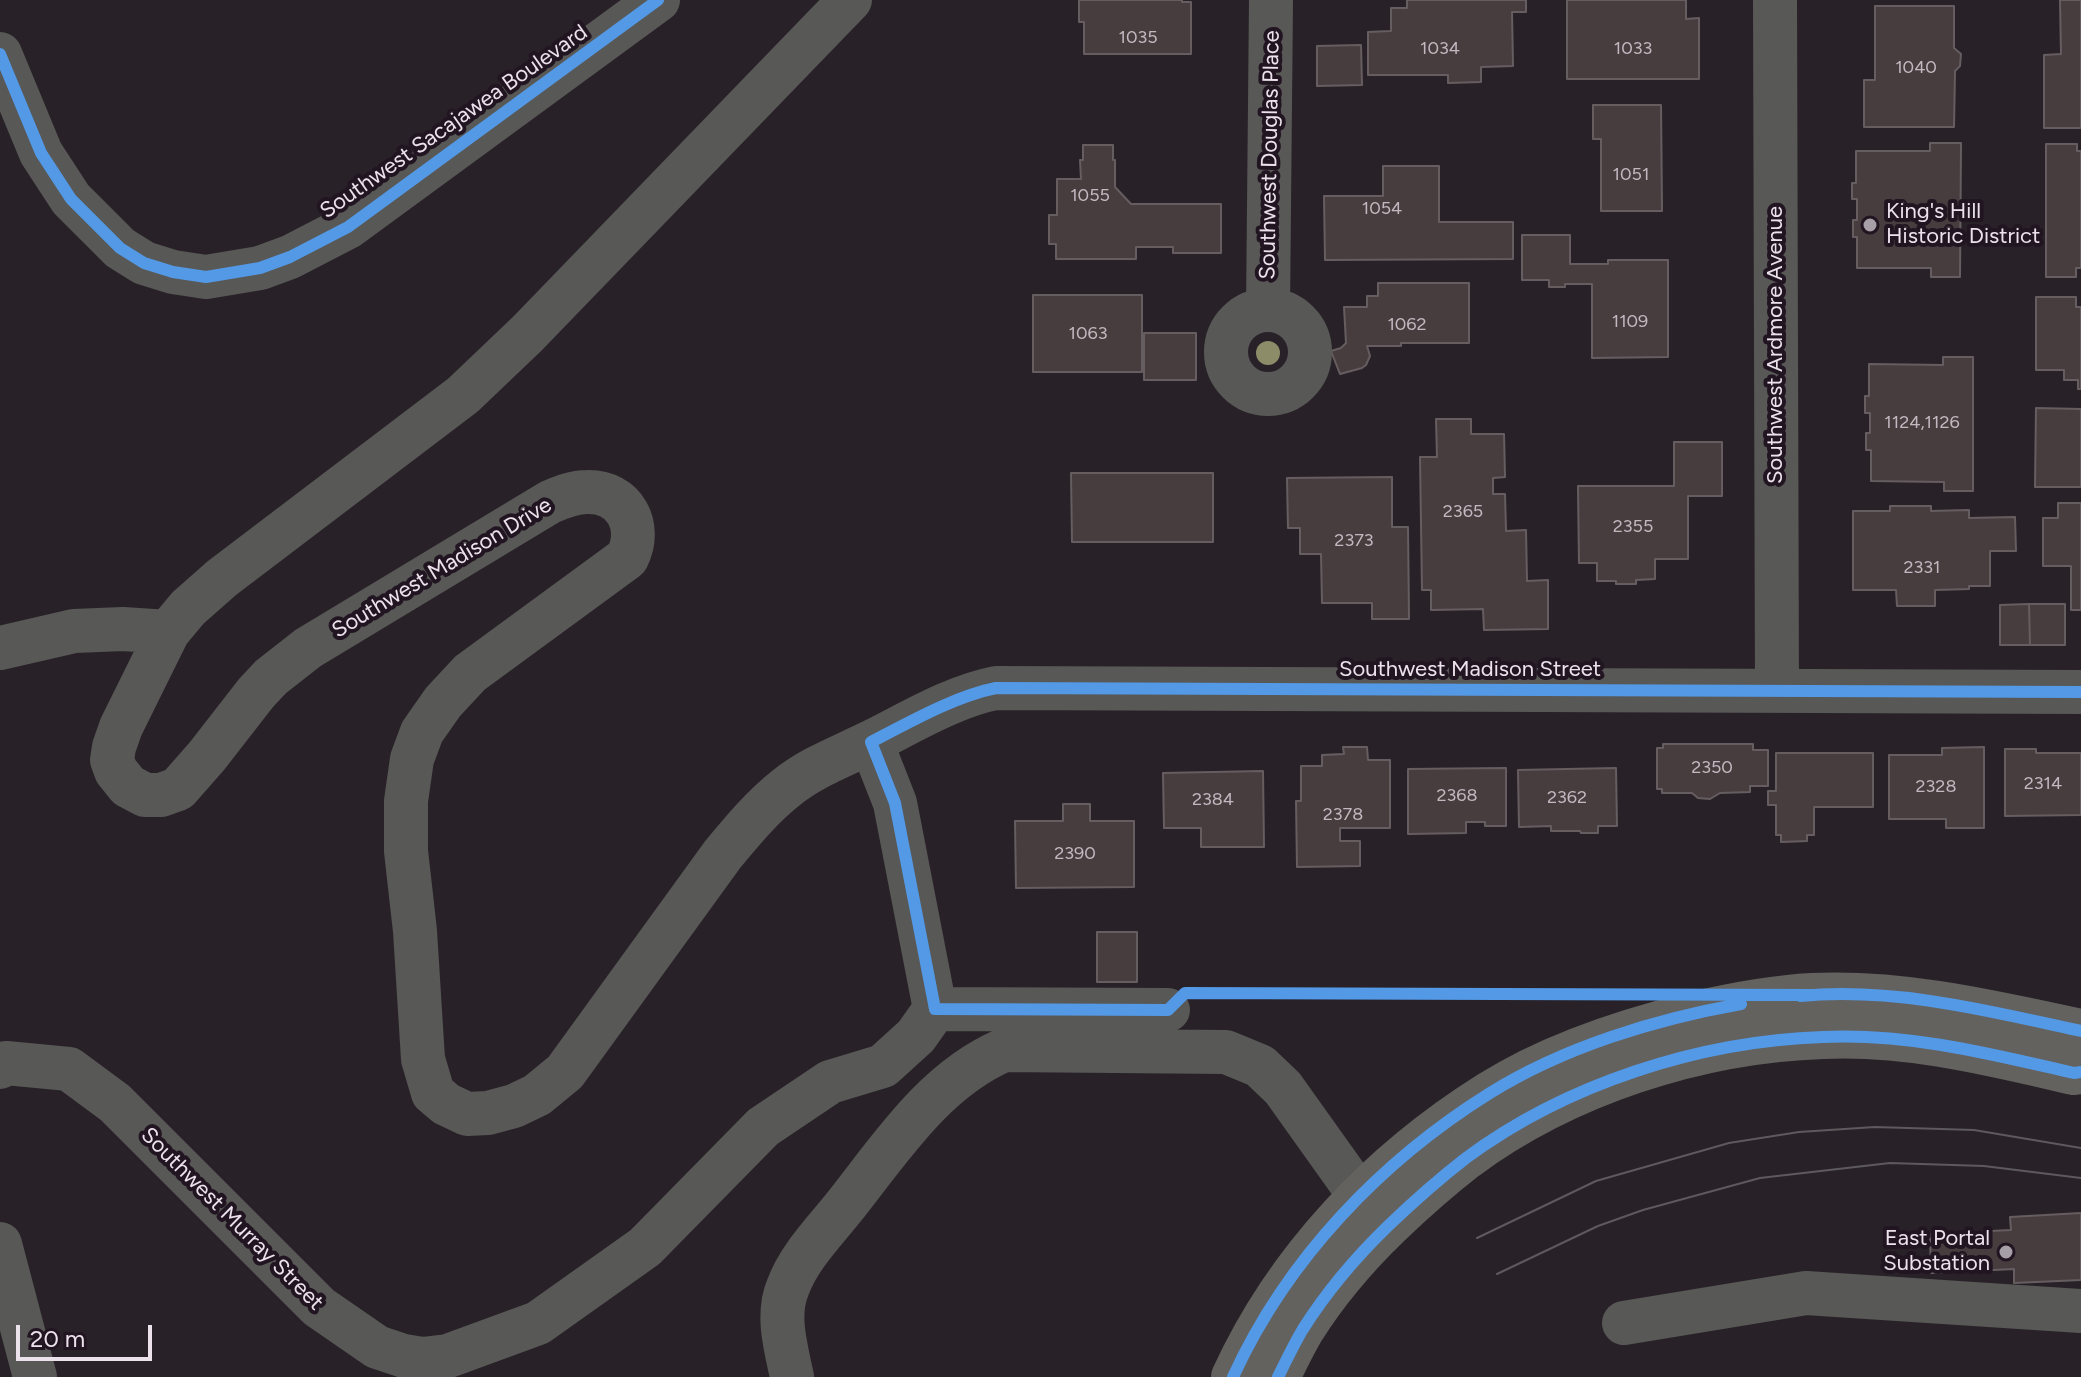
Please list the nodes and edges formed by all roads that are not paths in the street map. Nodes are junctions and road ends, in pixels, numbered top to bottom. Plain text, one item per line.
1 (658, 0) edge
2 (850, 0) edge
3 (1271, 0) edge
4 (1775, 0) edge
5 (0, 54) edge
6 (1268, 310) dead end
7 (168, 632) junction
8 (0, 648) edge
9 (1777, 690) junction
10 (2081, 692) edge
11 (871, 742) junction
12 (935, 1009) junction
13 (1168, 1010) dead end
14 (2081, 1031) edge
15 (883, 1066) junction
16 (0, 1067) edge
17 (2081, 1072) edge
18 (923, 1108) junction
19 (1360, 1196) junction
20 (0, 1244) edge
21 (2081, 1311) edge
22 (1624, 1323) dead end
23 (35, 1377) edge
24 (792, 1377) edge
25 (1233, 1377) edge
26 (1278, 1377) edge

1 - 5 street, Southwest Sacajawea Boulevard
2 - 7 street, Southwest Madison Drive
3 - 6 street, Southwest Douglas Place
4 - 9 street, Southwest Ardmore Avenue
7 - 8 street
7 - 11 street, Southwest Madison Drive
9 - 10 street, Southwest Madison Street
9 - 11 street, Southwest Madison Street
11 - 12 street
12 - 13 street
12 - 15 street, Southwest Murray Street
14 - 19 main road
15 - 16 street, Southwest Murray Street
15 - 18 street
17 - 26 main road
18 - 19 street
18 - 24 street
19 - 25 main road
20 - 23 street
21 - 22 street

